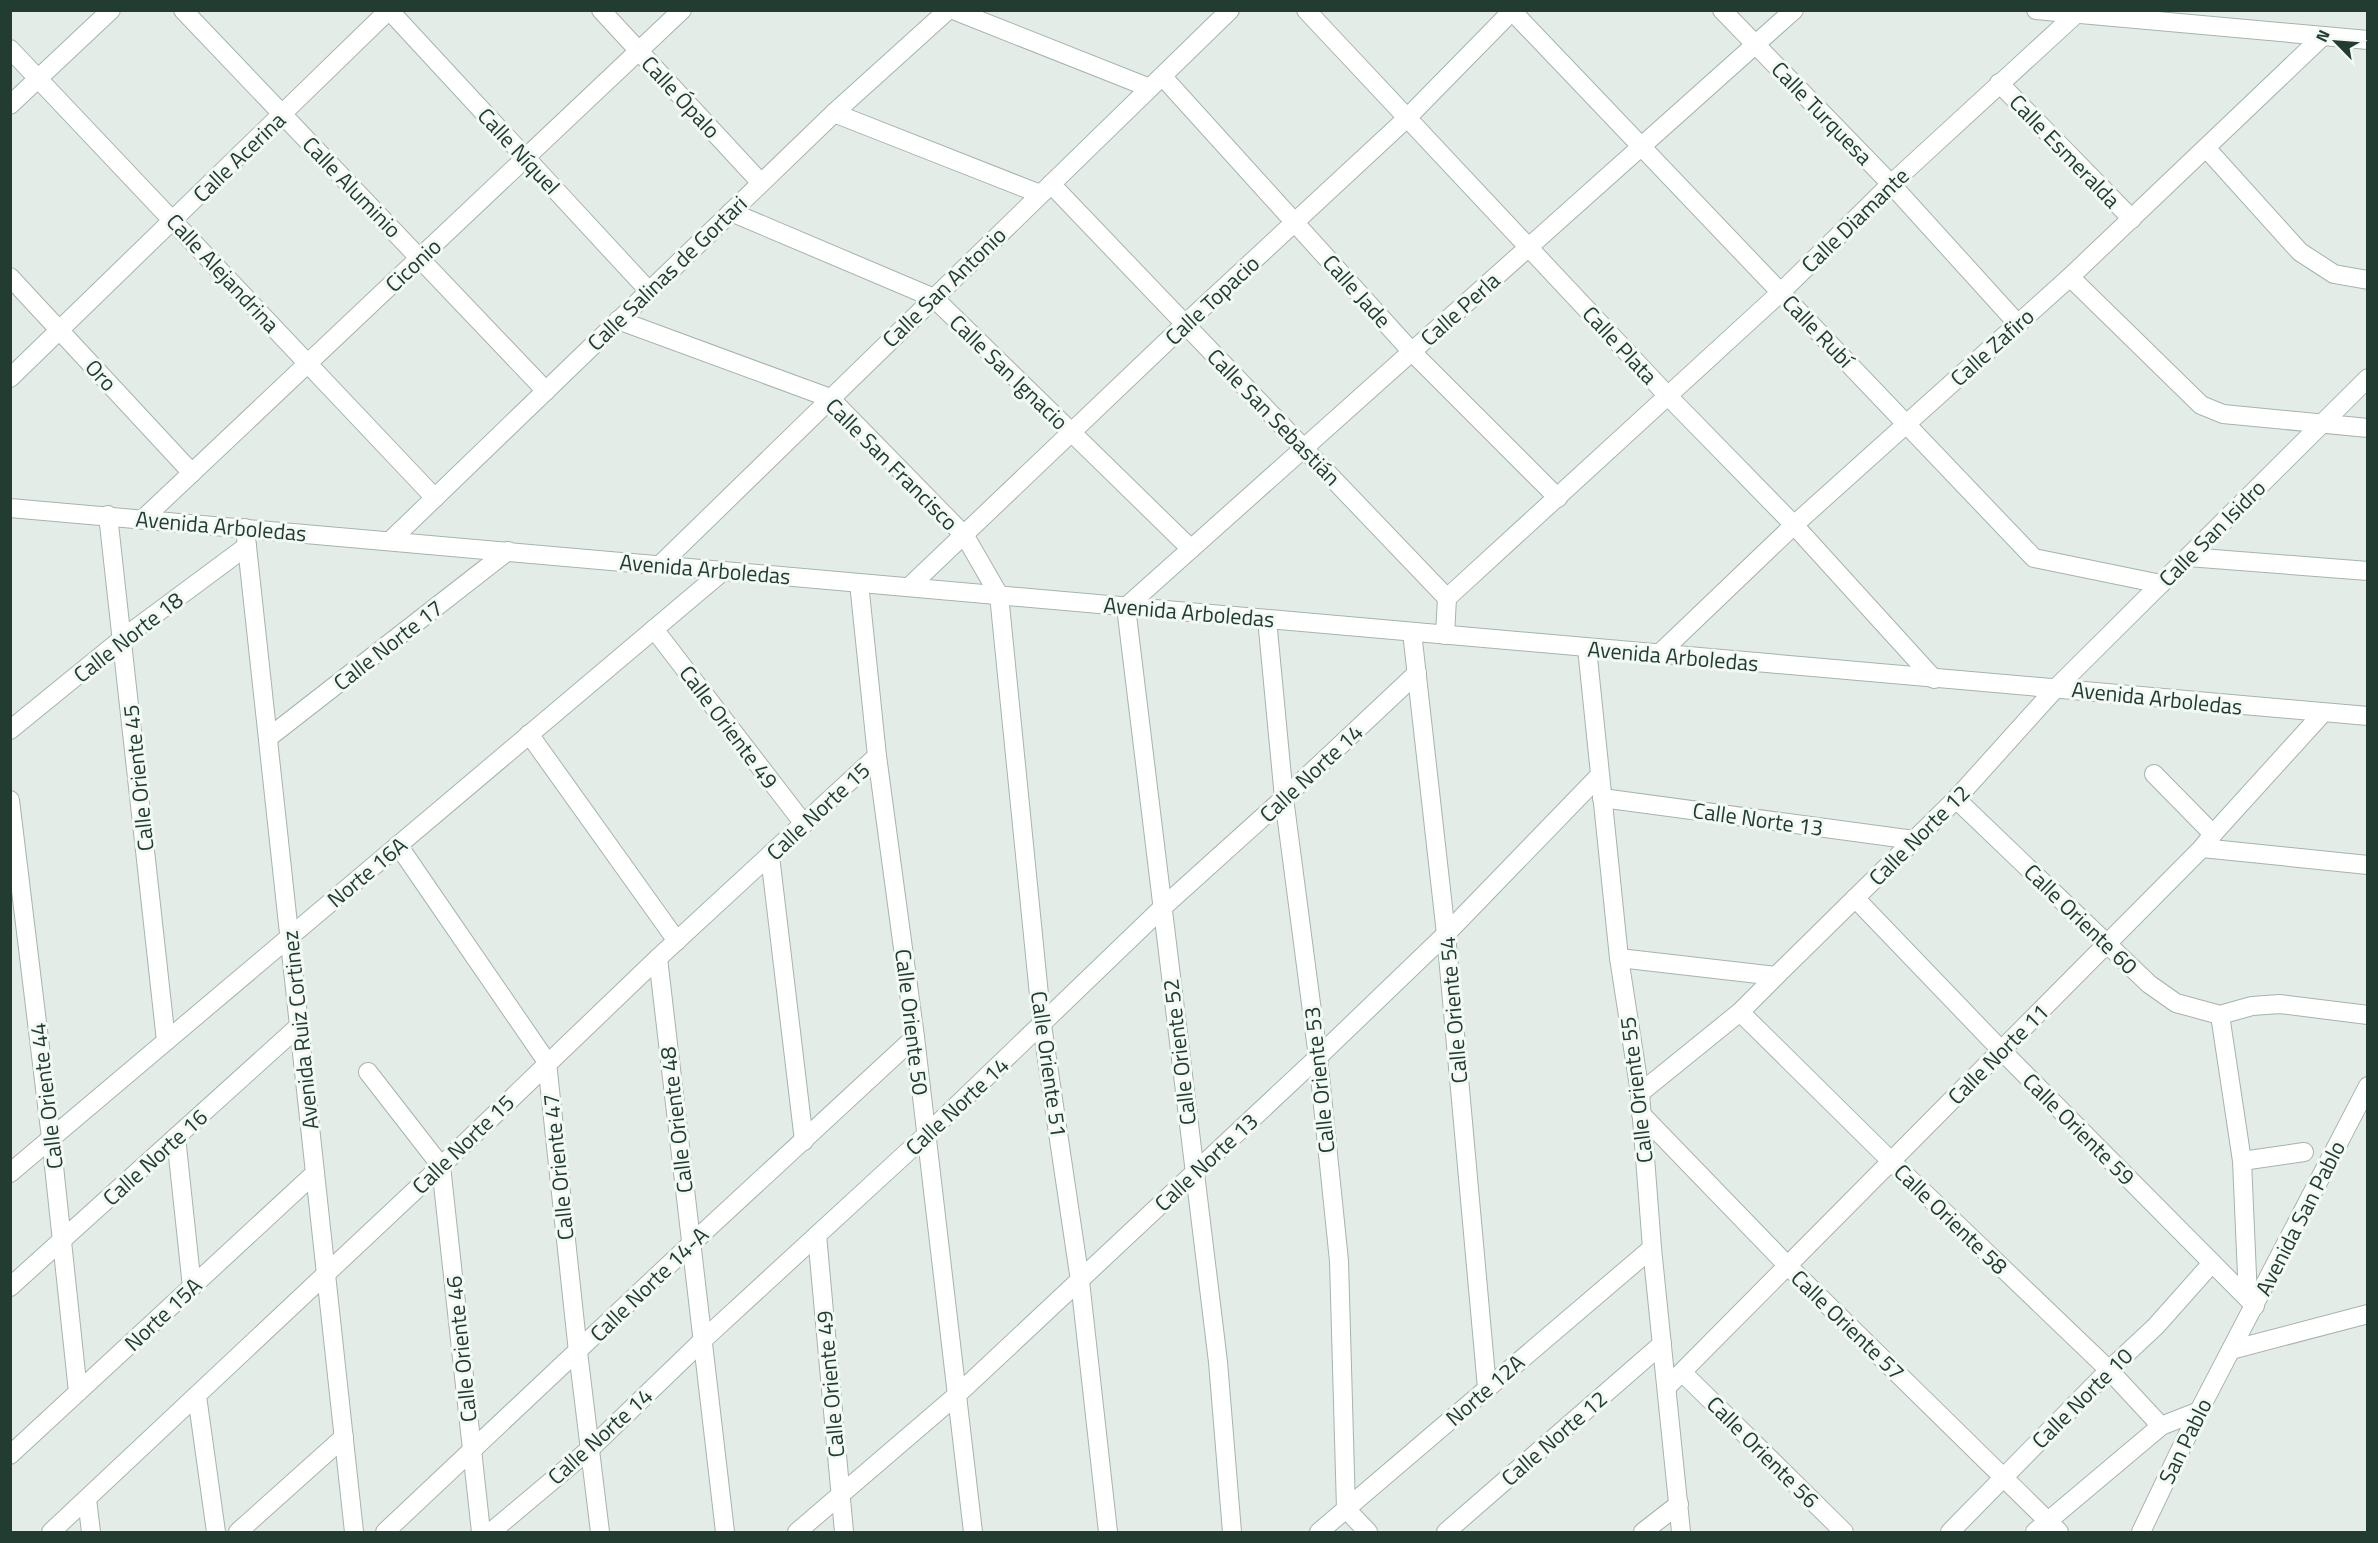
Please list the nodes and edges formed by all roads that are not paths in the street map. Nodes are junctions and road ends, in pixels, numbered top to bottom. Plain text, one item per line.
1 (111, 10) edge
2 (183, 10) edge
3 (389, 10) edge
4 (601, 10) edge
5 (682, 10) edge
6 (948, 10) edge
7 (953, 10) edge
8 (1230, 10) edge
9 (1306, 10) edge
10 (1722, 10) edge
11 (1794, 10) edge
12 (2036, 10) edge
13 (1513, 11) edge
14 (2041, 11) edge
15 (2076, 14) junction
16 (2323, 36) junction
17 (2367, 40) edge
18 (1756, 46) junction
19 (10, 49) edge
20 (639, 51) junction
21 (39, 79) junction
22 (1156, 82) junction
23 (1999, 83) junction
24 (10, 105) edge
25 (834, 113) junction
26 (282, 114) junction
27 (1407, 118) junction
28 (1641, 148) junction
29 (2207, 149) junction
30 (526, 158) junction
31 (761, 183) junction
32 (1891, 184) junction
33 (1045, 189) junction
34 (731, 212) junction
35 (2132, 219) junction
36 (173, 221) junction
37 (1295, 224) junction
38 (1529, 248) junction
39 (420, 258) junction
40 (10, 277) edge
41 (2070, 277) junction
42 (2367, 280) edge
43 (649, 291) junction
44 (1780, 293) junction
45 (934, 298) junction
46 (618, 320) junction
47 (2017, 323) junction
48 (1185, 324) junction
49 (60, 330) junction
50 (1412, 352) junction
51 (308, 363) junction
52 (10, 378) edge
53 (2367, 378) edge
54 (546, 390) junction
55 (1668, 396) junction
56 (830, 398) junction
57 (1908, 423) junction
58 (2322, 425) junction
59 (2367, 428) edge
60 (1072, 433) junction
61 (1303, 447) junction
62 (192, 473) junction
63 (435, 498) junction
64 (1558, 498) junction
65 (10, 508) edge
66 (108, 515) junction
67 (143, 519) junction
68 (1794, 525) junction
69 (245, 528) junction
70 (965, 536) junction
71 (390, 541) junction
72 (247, 546) junction
73 (1191, 549) junction
74 (508, 551) junction
75 (2188, 557) junction
76 (660, 565) junction
77 (723, 571) junction
78 (2367, 572) edge
79 (859, 583) junction
80 (2161, 584) junction
81 (909, 587) junction
82 (999, 595) junction
83 (1448, 598) junction
84 (1126, 607) junction
85 (1267, 619) junction
86 (654, 629) junction
87 (1412, 632) junction
88 (1445, 635) junction
89 (123, 638) junction
90 (1587, 648) junction
91 (1659, 654) junction
92 (1417, 673) junction
93 (1934, 679) junction
94 (2056, 688) junction
95 (2322, 714) junction
96 (2367, 716) edge
97 (10, 730) edge
98 (529, 734) junction
99 (268, 738) junction
100 (877, 756) junction
101 (2154, 774) dead end
102 (1599, 776) junction
103 (1284, 798) junction
104 (1602, 798) junction
105 (1956, 799) junction
106 (10, 800) edge
107 (804, 824) junction
108 (1914, 840) junction
109 (2207, 841) junction
110 (398, 845) junction
111 (770, 856) junction
112 (2367, 865) edge
113 (1855, 898) junction
114 (1162, 908) junction
115 (1446, 934) junction
116 (289, 937) junction
117 (677, 941) junction
118 (2107, 944) junction
119 (658, 958) junction
120 (1619, 958) junction
121 (1776, 976) junction
122 (1740, 1012) junction
123 (2220, 1015) junction
124 (2367, 1015) edge
125 (1042, 1025) junction
126 (299, 1026) junction
127 (915, 1037) junction
128 (166, 1041) junction
129 (2001, 1050) junction
130 (1318, 1057) junction
131 (547, 1062) junction
132 (368, 1072) dead end
133 (2367, 1086) edge
134 (1640, 1093) junction
135 (1641, 1114) junction
136 (926, 1135) junction
137 (176, 1137) junction
138 (51, 1138) junction
139 (804, 1141) junction
140 (2304, 1152) dead end
141 (2242, 1161) junction
142 (1892, 1162) junction
143 (441, 1166) junction
144 (1194, 1172) junction
145 (10, 1173) edge
146 (315, 1173) junction
147 (817, 1235) junction
148 (62, 1240) junction
149 (690, 1244) junction
150 (1652, 1248) junction
151 (2212, 1263) junction
152 (1788, 1266) junction
153 (326, 1274) junction
154 (1080, 1281) junction
155 (10, 1287) edge
156 (192, 1287) junction
157 (2251, 1302) junction
158 (2367, 1314) edge
159 (704, 1339) junction
160 (1662, 1344) junction
161 (2231, 1350) junction
162 (578, 1352) junction
163 (2109, 1370) junction
164 (1682, 1372) junction
165 (1667, 1387) junction
166 (1487, 1388) junction
167 (78, 1392) junction
168 (958, 1394) junction
169 (197, 1396) junction
170 (2199, 1411) junction
171 (2161, 1426) junction
172 (344, 1437) junction
173 (591, 1448) junction
174 (472, 1451) junction
175 (10, 1455) edge
176 (2004, 1477) junction
177 (840, 1495) junction
178 (87, 1499) junction
179 (1679, 1504) junction
180 (1346, 1509) junction
181 (1454, 1529) edge
182 (2047, 1529) edge
183 (51, 1533) edge
184 (91, 1533) edge
185 (216, 1533) edge
186 (238, 1533) edge
187 (354, 1533) edge
188 (385, 1533) edge
189 (481, 1533) edge
190 (491, 1533) edge
191 (600, 1533) edge
192 (725, 1533) edge
193 (797, 1533) edge
194 (844, 1533) edge
195 (973, 1533) edge
196 (1108, 1533) edge
197 (1232, 1533) edge
198 (1319, 1533) edge
199 (1368, 1533) edge
200 (1643, 1533) edge
201 (1681, 1533) edge
202 (1844, 1533) edge
203 (1950, 1533) edge
204 (2141, 1533) edge

1 - 21 street
2 - 26 street, Calle Aluminio
3 - 26 street, Calle Acerina
3 - 30 street, Calle Níquel
4 - 20 street, Calle Ópalo
5 - 20 street, Ciconio
6 - 25 street, Calle Salinas de Gortari
7 - 22 street, Calle Jade
8 - 22 street, Calle San Antonio
9 - 27 street, Calle Plata
10 - 18 street, Calle Turquesa
11 - 18 street, Calle Perla
12 - 14 street
13 - 27 street, Calle Topacio
13 - 28 street, Calle Rubí
14 - 15 street
15 - 16 street
15 - 23 street, Calle Diamante
16 - 17 street
16 - 29 street, Calle Zafiro
18 - 28 street, Calle Perla
18 - 32 street, Calle Turquesa
19 - 21 street, Calle Alejandrina
20 - 30 street, Ciconio
20 - 31 street, Calle Ópalo
21 - 24 street
21 - 36 street, Calle Alejandrina
22 - 33 street, Calle San Antonio
22 - 37 street, Calle Jade
23 - 32 street, Calle Diamante
23 - 35 street, Calle Esmeralda
25 - 31 street, Calle Salinas de Gortari
25 - 33 street, Calle San Sebastián
26 - 36 street, Calle Acerina
26 - 39 street, Calle Aluminio
27 - 37 street, Calle Topacio
27 - 38 street, Calle Plata
28 - 38 street, Calle Perla
28 - 44 street, Calle Rubí
29 - 35 street, Calle Zafiro
29 - 42 street
30 - 39 street, Ciconio
30 - 43 street, Calle Níquel
31 - 34 street, Calle Salinas de Gortari
32 - 44 street, Calle Diamante
32 - 47 street, Calle Turquesa
33 - 45 street, Calle San Antonio
33 - 48 street, Calle San Sebastián
34 - 43 street, Calle Salinas de Gortari
34 - 45 street, Calle San Ignacio
35 - 41 street, Calle Zafiro
36 - 49 street, Calle Acerina
36 - 51 street, Calle Alejandrina
37 - 48 street, Calle Topacio
37 - 50 street, Calle Jade
38 - 50 street, Calle Perla
38 - 55 street, Calle Plata
39 - 51 street, Ciconio
39 - 54 street, Calle Aluminio
40 - 49 street, Oro
41 - 47 street, Calle Zafiro
41 - 58 street
43 - 46 street, Calle Salinas de Gortari
44 - 55 street, Calle Diamante
44 - 57 street, Calle Rubí
45 - 56 street, Calle San Antonio
45 - 60 street, Calle San Ignacio
46 - 54 street, Calle Salinas de Gortari
46 - 56 street, Calle San Francisco
47 - 57 street, Calle Zafiro
48 - 60 street, Calle Topacio
48 - 61 street, Calle San Sebastián
49 - 52 street, Calle Acerina
49 - 62 street, Oro
50 - 61 street, Calle Perla
50 - 64 street, Calle Jade
51 - 62 street, Ciconio
51 - 63 street, Calle Alejandrina
53 - 58 street, Calle San Isidro
54 - 63 street, Calle Salinas de Gortari
55 - 64 street, Calle Diamante
55 - 68 street, Calle Plata
56 - 70 street, Calle San Francisco
56 - 76 street, Calle San Antonio
57 - 68 street, Calle Zafiro
57 - 80 street, Calle Rubí
58 - 59 street
58 - 75 street, Calle San Isidro
60 - 70 street, Calle Topacio
60 - 73 street, Calle San Ignacio
61 - 73 street, Calle Perla
61 - 83 street, Calle San Sebastián
62 - 67 street, Ciconio
63 - 71 street, Calle Salinas de Gortari
64 - 83 street, Calle Diamante
65 - 66 street, Avenida Arboledas
66 - 67 street, Avenida Arboledas
66 - 89 street, Calle Oriente 45
67 - 69 street, Avenida Arboledas
68 - 91 street, Calle Zafiro
68 - 93 street, Calle Plata
69 - 71 street, Avenida Arboledas
69 - 72 street, Avenida Ruiz Cortinez
70 - 81 street, Calle Topacio
70 - 82 street, Calle San Francisco
71 - 74 street, Avenida Arboledas
72 - 89 street, Calle Norte 18
72 - 99 street, Avenida Ruiz Cortinez
73 - 84 street, Calle Perla
74 - 76 street, Avenida Arboledas
74 - 99 street, Calle Norte 17
75 - 78 street
75 - 80 street, Calle San Isidro
76 - 77 street, Avenida Arboledas
77 - 79 street, Avenida Arboledas
77 - 86 street, Norte 16A
79 - 81 street, Avenida Arboledas
79 - 100 street, Calle Oriente 50
80 - 94 street, Calle San Isidro
81 - 82 street, Avenida Arboledas
82 - 84 street, Avenida Arboledas
82 - 125 street, Calle Oriente 51
83 - 88 street
84 - 85 street, Avenida Arboledas
84 - 114 street, Calle Oriente 52
85 - 87 street, Avenida Arboledas
85 - 103 street, Calle Oriente 53
86 - 98 street, Norte 16A
86 - 107 street, Calle Oriente 49
87 - 88 street, Avenida Arboledas
87 - 92 street, Calle Oriente 54
88 - 90 street, Avenida Arboledas
89 - 97 street, Calle Norte 18
89 - 128 street, Calle Oriente 45
90 - 91 street, Avenida Arboledas
90 - 102 street, Calle Oriente 55
91 - 93 street, Avenida Arboledas
92 - 103 street, Calle Norte 14
92 - 115 street, Calle Oriente 54
93 - 94 street, Avenida Arboledas
94 - 95 street, Avenida Arboledas
94 - 105 street, Calle Norte 12
95 - 96 street, Avenida Arboledas
95 - 109 street, Calle Norte 11
98 - 110 street, Norte 16A
98 - 117 street
99 - 116 street, Avenida Ruiz Cortinez
100 - 107 street, Calle Norte 15
100 - 127 street, Calle Oriente 50
101 - 109 street
102 - 104 street, Calle Oriente 55
102 - 115 street, Calle Norte 13
103 - 114 street, Calle Norte 14
103 - 130 street, Calle Oriente 53
104 - 108 street, Calle Norte 13
104 - 120 street, Calle Oriente 55
105 - 108 street, Calle Norte 12
105 - 118 street, Calle Oriente 60
106 - 138 street, Calle Oriente 44
107 - 111 street, Calle Norte 15
108 - 113 street, Calle Norte 12
109 - 112 street
109 - 118 street, Calle Norte 11
110 - 116 street, Norte 16A
110 - 131 street, Calle Oriente 47
111 - 117 street, Calle Norte 15
111 - 139 street
113 - 121 street, Calle Norte 12
113 - 129 street, Calle Oriente 59
114 - 125 street, Calle Norte 14
114 - 144 street, Calle Oriente 52
115 - 130 street, Calle Norte 13
115 - 166 street, Calle Oriente 54
116 - 126 street, Avenida Ruiz Cortinez
116 - 128 street, Norte 16A
117 - 119 street, Calle Norte 15
118 - 123 street, Calle Oriente 60
118 - 129 street, Calle Norte 11
119 - 131 street, Calle Norte 15
119 - 149 street, Calle Oriente 48
120 - 121 street
120 - 134 street, Calle Oriente 55
121 - 122 street, Calle Norte 12
122 - 134 street, Calle Norte 12
122 - 142 street, Calle Oriente 58
123 - 124 street
123 - 141 street
125 - 136 street, Calle Norte 14
125 - 154 street, Calle Oriente 51
126 - 137 street, Calle Norte 16
126 - 146 street, Avenida Ruiz Cortinez
127 - 136 street, Calle Oriente 50
127 - 139 street, Calle Norte 14-A
128 - 138 street, Norte 16A
129 - 142 street, Calle Norte 11
129 - 151 street, Calle Oriente 59
130 - 144 street, Calle Norte 13
130 - 180 street, Calle Oriente 53
131 - 143 street, Calle Norte 15
131 - 162 street, Calle Oriente 47
132 - 143 street
133 - 157 street, Avenida San Pablo
134 - 135 street, Calle Oriente 55
135 - 150 street, Calle Oriente 55
135 - 152 street, Calle Oriente 57
136 - 147 street, Calle Norte 14
136 - 168 street, Calle Oriente 50
137 - 148 street, Calle Norte 16
137 - 156 street
138 - 145 street, Norte 16A
138 - 148 street, Calle Oriente 44
139 - 149 street, Calle Norte 14-A
140 - 141 street
141 - 157 street
142 - 152 street, Calle Norte 11
142 - 163 street, Calle Oriente 58
143 - 153 street, Calle Norte 15
143 - 174 street, Calle Oriente 46
144 - 154 street, Calle Norte 13
144 - 197 street, Calle Oriente 52
146 - 153 street, Avenida Ruiz Cortinez
146 - 156 street, Norte 15A
147 - 159 street, Calle Norte 14
147 - 177 street, Calle Oriente 49
148 - 155 street, Calle Norte 16
148 - 167 street, Calle Oriente 44
149 - 159 street, Calle Oriente 48
149 - 162 street, Calle Norte 14-A
150 - 160 street, Calle Oriente 55
150 - 166 street, Norte 12A
151 - 157 street, Calle Oriente 59
151 - 163 street, Calle Norte 10
152 - 164 street, Calle Norte 11
152 - 176 street, Calle Oriente 57
153 - 169 street, Calle Norte 15
153 - 172 street, Avenida Ruiz Cortinez
154 - 168 street, Calle Norte 13
154 - 196 street, Calle Oriente 51
156 - 167 street, Norte 15A
157 - 161 street, Avenida San Pablo
158 - 161 street
159 - 173 street, Calle Norte 14
159 - 192 street, Calle Oriente 48
160 - 165 street, Calle Oriente 55
160 - 181 street, Calle Norte 12
161 - 170 street, San Pablo
162 - 173 street, Calle Oriente 47
162 - 174 street, Calle Norte 14-A
163 - 171 street, Calle Oriente 58
163 - 176 street, Calle Norte 10
164 - 165 street, Calle Norte 11
164 - 202 street, Calle Oriente 56
165 - 179 street, Calle Oriente 55
166 - 180 street, Norte 12A
167 - 175 street, Norte 15A
168 - 177 street, Calle Norte 13
168 - 195 street, Calle Oriente 50
169 - 178 street, Calle Norte 15
169 - 185 street
170 - 171 street
170 - 204 street, San Pablo
171 - 182 street
172 - 186 street
172 - 187 street, Avenida Ruiz Cortinez
173 - 190 street, Calle Norte 14
173 - 191 street, Calle Oriente 47
174 - 188 street, Calle Norte 14-A
174 - 189 street, Calle Oriente 46
176 - 182 street, Calle Oriente 57
176 - 203 street, Calle Norte 10
177 - 193 street, Calle Norte 13
177 - 194 street, Calle Oriente 49
178 - 183 street, Calle Norte 15
178 - 184 street
179 - 200 street
179 - 201 street, Calle Oriente 55
180 - 198 street, Norte 12A
180 - 199 street

